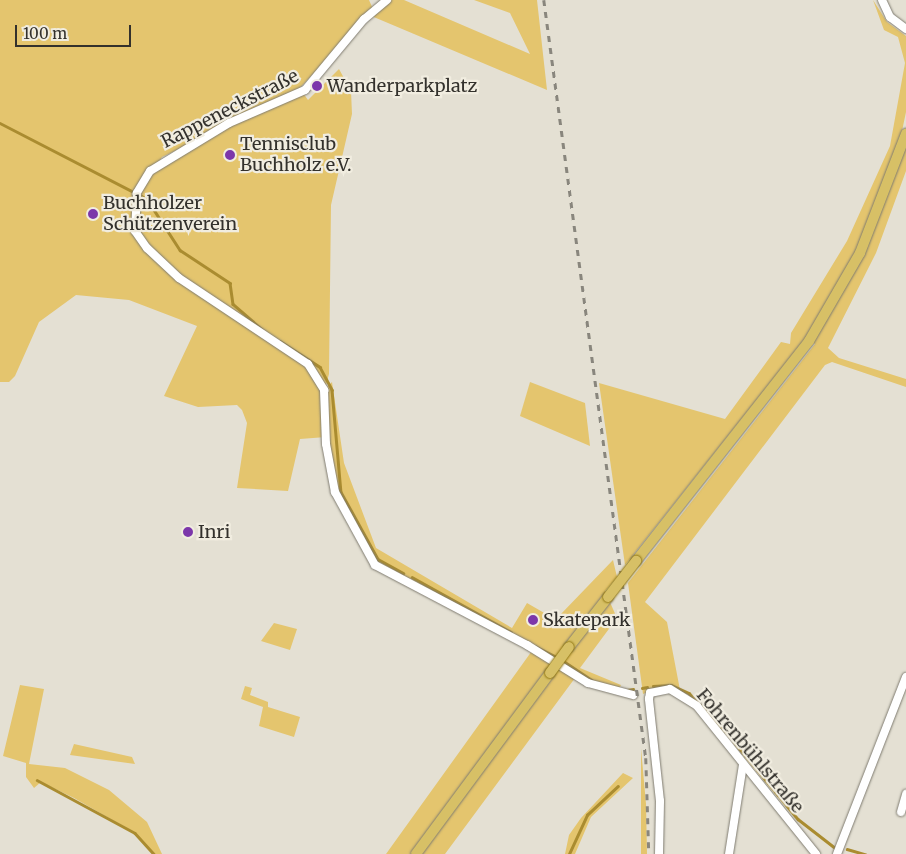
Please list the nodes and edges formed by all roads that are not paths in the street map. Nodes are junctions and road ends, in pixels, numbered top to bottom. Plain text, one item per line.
1 (387, 0) edge
2 (882, 0) edge
3 (906, 21) edge
4 (897, 22) junction
5 (906, 29) edge
6 (906, 134) edge
7 (906, 677) edge
8 (633, 695) dead end
9 (743, 765) junction
10 (906, 794) edge
11 (901, 812) dead end
12 (839, 850) edge
13 (416, 854) edge
14 (659, 854) edge
15 (729, 854) edge
16 (816, 854) edge

1 - 8 street, Rappeneckstraße
2 - 4 street
3 - 4 street
4 - 5 street
6 - 13 main road, bridge
7 - 12 street
9 - 14 street, Fohrenbühlstraße
9 - 15 street
9 - 16 street, Fohrenbühlstraße
10 - 11 street

